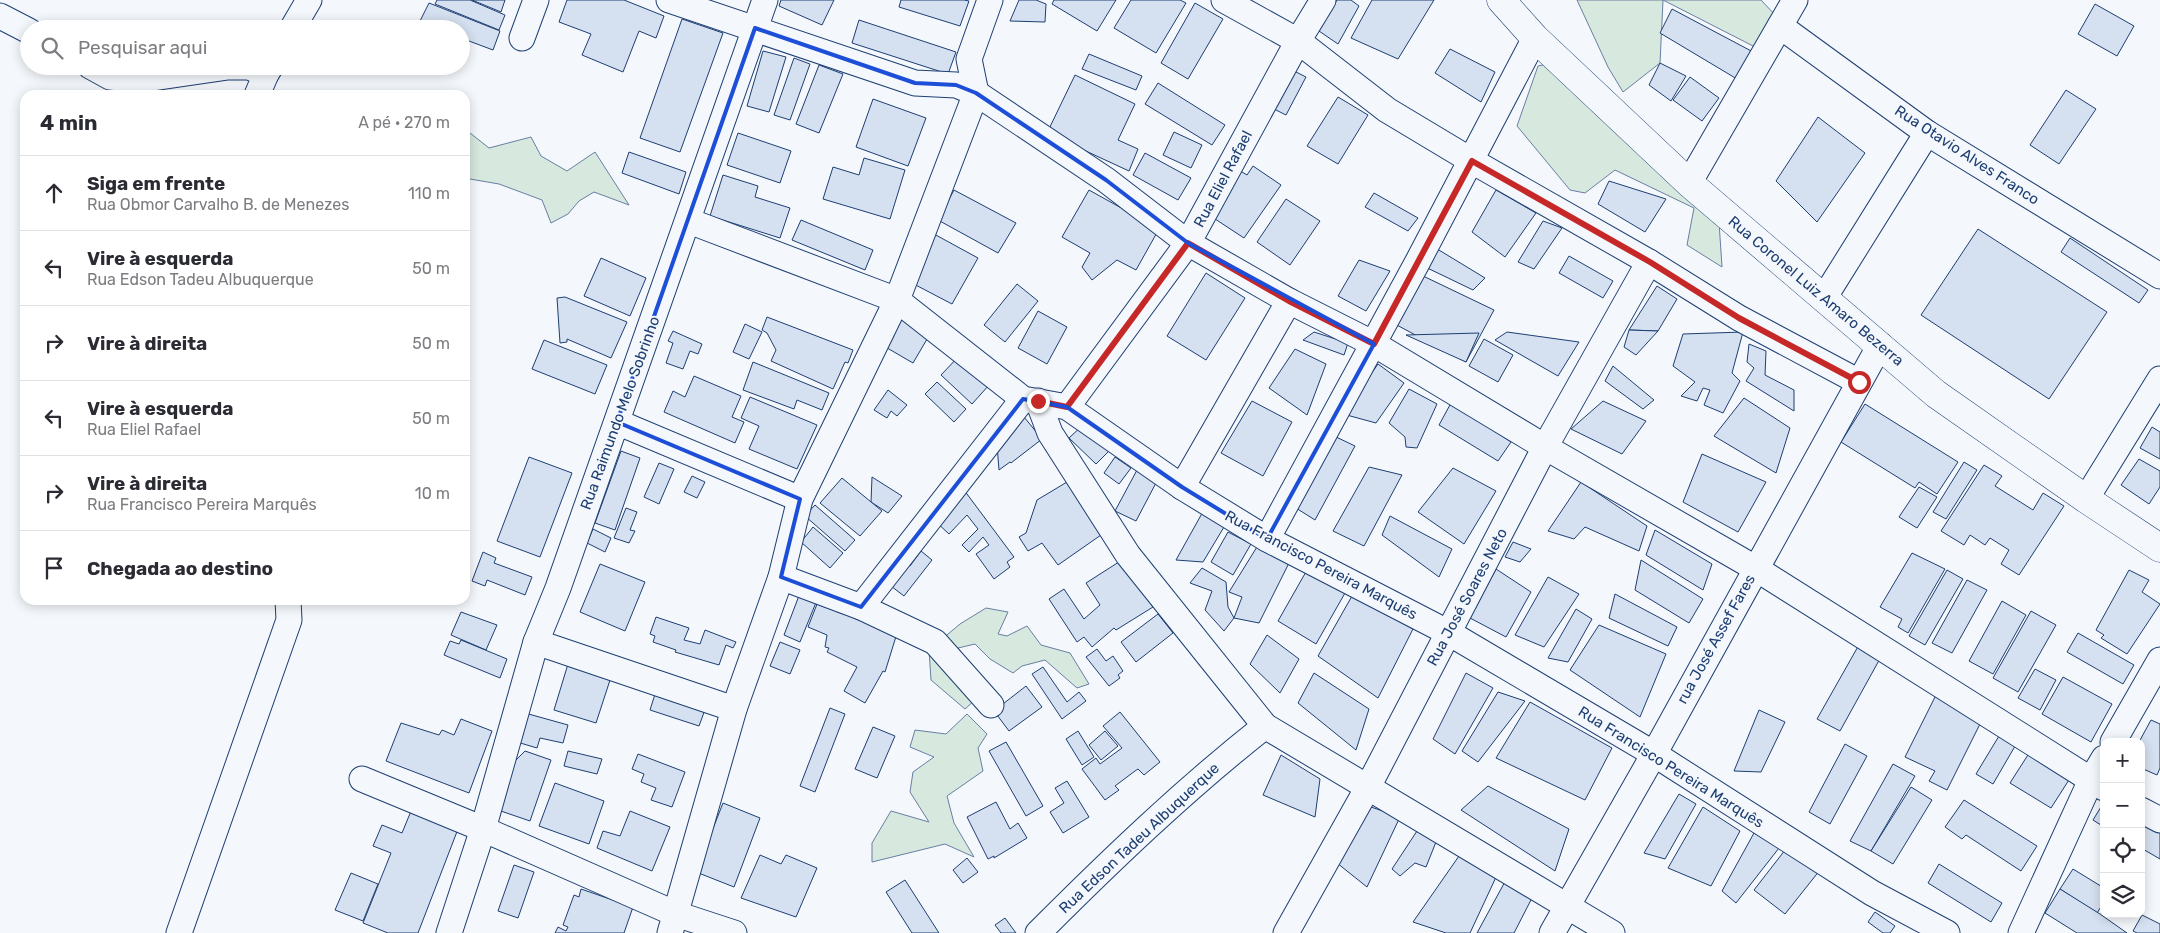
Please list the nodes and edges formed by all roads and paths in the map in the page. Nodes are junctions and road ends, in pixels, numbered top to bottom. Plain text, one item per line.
1 (309, 0) edge
2 (536, 0) edge
3 (669, 0) edge
4 (766, 0) edge
5 (990, 0) edge
6 (1224, 0) edge
7 (1323, 0) edge
8 (1501, 0) edge
9 (1795, 0) edge
10 (0, 16) edge
11 (297, 20) edge
12 (20, 26) edge
13 (1780, 26) junction
14 (756, 28) junction
15 (522, 38) dead end
16 (1535, 38) junction
17 (1298, 41) junction
18 (106, 75) edge
19 (173, 75) edge
20 (976, 93) junction
21 (1927, 133) junction
22 (1472, 161) junction
23 (1689, 183) junction
24 (689, 221) junction
25 (1188, 243) junction
26 (1650, 262) junction
27 (2160, 276) edge
28 (1824, 298) junction
29 (897, 300) junction
30 (1289, 301) junction
31 (1374, 344) junction
32 (1880, 345) junction
33 (2160, 379) edge
34 (1859, 382) junction
35 (1030, 400) junction
36 (1067, 407) junction
37 (617, 422) junction
38 (1545, 447) junction
39 (1182, 487) junction
40 (800, 499) junction
41 (2086, 499) junction
42 (1267, 539) junction
43 (2160, 548) edge
44 (1755, 568) junction
45 (781, 577) junction
46 (288, 605) edge
47 (861, 607) junction
48 (1448, 633) junction
49 (536, 642) junction
50 (2160, 660) edge
51 (991, 705) dead end
52 (734, 709) junction
53 (1265, 726) junction
54 (2115, 738) edge
55 (1654, 754) junction
56 (362, 779) dead end
57 (2097, 784) edge
58 (1368, 787) junction
59 (2145, 812) edge
60 (2160, 820) edge
61 (484, 829) junction
62 (1567, 907) junction
63 (673, 924) edge
64 (178, 933) edge
65 (449, 933) edge
66 (734, 933) edge
67 (1038, 933) edge
68 (1286, 933) edge
69 (1552, 933) edge
70 (1612, 933) edge
71 (1947, 933) edge
72 (2021, 933) edge

1 - 11 street
2 - 15 street
3 - 14 street
4 - 14 street, Rua Raimundo Melo Sobrinho
5 - 20 street
6 - 17 street
7 - 17 street, Rua Eliel Rafael
8 - 16 street, Rua Coronel Luiz Amaro Bezerra
9 - 13 street
10 - 12 street
13 - 21 street, Rua Otavio Alves Franco
13 - 23 street
14 - 20 street
14 - 24 street, Rua Raimundo Melo Sobrinho
16 - 22 street
16 - 23 street, Rua Coronel Luiz Amaro Bezerra
17 - 22 street
17 - 25 street, Rua Eliel Rafael
18 - 19 street
20 - 25 street
20 - 29 street
21 - 27 street, Rua Otavio Alves Franco
21 - 28 street
22 - 26 street
22 - 31 street
23 - 28 street, Rua Coronel Luiz Amaro Bezerra
24 - 29 street, Rua Francisco Pereira Marquês
24 - 37 street, Rua Raimundo Melo Sobrinho
25 - 30 street
25 - 36 street, Rua Eliel Rafael
26 - 34 street
26 - 38 street, Rua José Soares Neto
28 - 32 street, Rua Coronel Luiz Amaro Bezerra
29 - 35 street, Rua Francisco Pereira Marquês
29 - 40 street
30 - 31 street
30 - 39 street
31 - 38 street
31 - 42 street
32 - 34 street, rua José Assef Fares
32 - 41 street, Rua Coronel Luiz Amaro Bezerra
33 - 41 street
34 - 44 street, rua José Assef Fares
35 - 36 street, Rua Francisco Pereira Marquês
35 - 47 street
35 - 53 street
36 - 39 street, Rua Francisco Pereira Marquês
37 - 40 street
37 - 49 street, Rua Raimundo Melo Sobrinho
38 - 44 street
38 - 48 street, Rua José Soares Neto
39 - 42 street, Rua Francisco Pereira Marquês
40 - 45 street
41 - 43 street, Rua Coronel Luiz Amaro Bezerra
42 - 48 street, Rua Francisco Pereira Marquês
44 - 55 street, rua José Assef Fares
44 - 57 street
45 - 47 street
45 - 52 street
46 - 64 street
47 - 51 street
48 - 55 street, Rua Francisco Pereira Marquês
48 - 58 street, Rua José Soares Neto
49 - 52 street
49 - 61 street, Rua Raimundo Melo Sobrinho
50 - 54 street
52 - 63 street
53 - 58 street
53 - 67 street, Rua Edson Tadeu Albuquerque
55 - 62 street, rua José Assef Fares
55 - 71 street, Rua Francisco Pereira Marquês
56 - 61 street
57 - 72 street
58 - 62 street
58 - 68 street, Rua José Soares Neto
59 - 60 street
61 - 63 street
61 - 65 street, Rua Raimundo Melo Sobrinho
62 - 69 street, rua José Assef Fares
62 - 70 street
63 - 66 street

